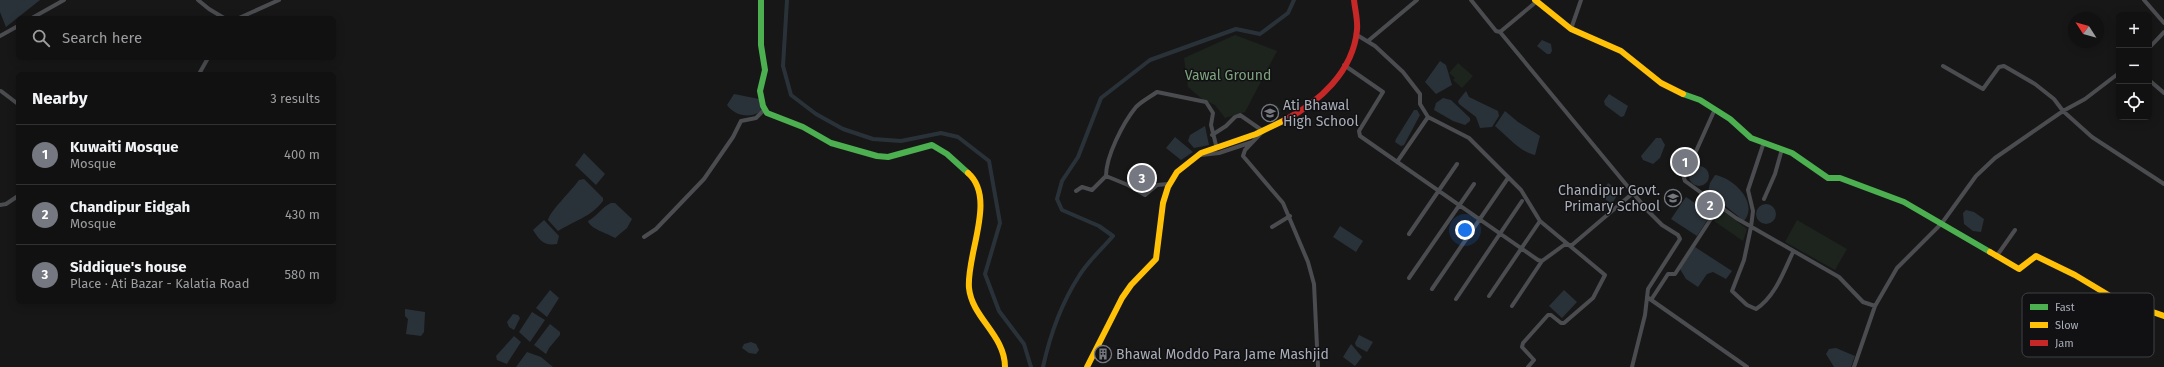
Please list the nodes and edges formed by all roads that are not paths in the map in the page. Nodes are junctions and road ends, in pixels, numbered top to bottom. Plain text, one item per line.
1 (64, 0) edge
2 (198, 0) edge
3 (279, 0) edge
4 (761, 0) edge
5 (1354, 0) edge
6 (1417, 0) edge
7 (1471, 0) edge
8 (1581, 0) edge
9 (2144, 0) edge
10 (1536, 1) edge
11 (36, 16) edge
12 (221, 16) edge
13 (244, 16) edge
14 (2164, 23) edge
15 (16, 27) edge
16 (1571, 28) junction
17 (1500, 32) junction
18 (2164, 32) edge
19 (1357, 35) junction
20 (0, 36) edge
21 (1368, 41) junction
22 (2152, 45) edge
23 (207, 60) edge
24 (1344, 65) junction
25 (1943, 66) dead end
26 (200, 72) edge
27 (2116, 75) edge
28 (2152, 82) edge
29 (1, 91) edge
30 (2164, 92) edge
31 (16, 102) edge
32 (1715, 109) junction
33 (764, 110) junction
34 (2063, 111) junction
35 (1428, 117) junction
36 (1263, 131) junction
37 (1212, 135) junction
38 (1254, 141) junction
39 (1764, 142) junction
40 (1216, 145) junction
41 (1782, 149) junction
42 (1196, 155) junction
43 (1397, 162) junction
44 (1457, 164) dead end
45 (1106, 176) junction
46 (1508, 178) junction
47 (1168, 184) junction
48 (1474, 184) dead end
49 (2164, 184) edge
50 (1076, 191) dead end
51 (1438, 191) junction
52 (1633, 193) junction
53 (16, 197) edge
54 (1764, 199) dead end
55 (1522, 201) dead end
56 (0, 205) edge
57 (1459, 205) junction
58 (1720, 205) junction
59 (1290, 216) junction
60 (1480, 220) junction
61 (1540, 221) junction
62 (1942, 223) junction
63 (1272, 227) dead end
64 (1751, 227) junction
65 (2015, 230) dead end
66 (1409, 234) dead end
67 (1500, 234) junction
68 (644, 237) dead end
69 (1569, 246) junction
70 (1521, 248) junction
71 (1793, 252) junction
72 (1996, 257) junction
73 (1542, 261) junction
74 (1409, 278) dead end
75 (1432, 289) dead end
76 (2104, 293) edge
77 (1489, 296) dead end
78 (1649, 298) junction
79 (1456, 299) dead end
80 (1512, 306) dead end
81 (1876, 306) junction
82 (2154, 313) edge
83 (2164, 316) edge
84 (1005, 367) edge
85 (1087, 367) edge
86 (1318, 367) edge
87 (1528, 367) edge
88 (1632, 367) edge
89 (1746, 367) edge
90 (1854, 367) edge

1 - 11 street
2 - 12 street
3 - 13 street
4 - 33 street
5 - 19 street
6 - 21 street
7 - 17 street
8 - 16 street
9 - 14 street
10 - 16 street
10 - 17 street
15 - 20 street
16 - 32 street
17 - 52 street
18 - 22 street
19 - 21 street
19 - 24 street
21 - 35 street
23 - 26 street
24 - 36 street
24 - 43 street
25 - 34 street
27 - 34 street
28 - 30 street
29 - 31 street
32 - 39 street
32 - 58 street
33 - 68 street
33 - 84 street
34 - 49 street
34 - 62 street
35 - 43 street
35 - 46 street
36 - 37 street
36 - 38 street
36 - 40 street
37 - 40 street
37 - 45 street
38 - 42 street
38 - 59 street
39 - 41 street
39 - 64 street
40 - 42 street
41 - 54 street
41 - 62 street
42 - 47 street
43 - 51 street
44 - 51 street
45 - 47 street
45 - 50 street
46 - 60 street
46 - 61 street
47 - 85 street
48 - 57 street
51 - 57 street
51 - 66 street
52 - 69 street
52 - 78 street
53 - 56 street
55 - 67 street
57 - 60 street
57 - 74 street
58 - 64 street
58 - 78 street
59 - 63 street
59 - 86 street
60 - 67 street
60 - 75 street
61 - 69 street
61 - 70 street
62 - 72 street
62 - 81 street
64 - 71 street
64 - 71 street
65 - 72 street
67 - 70 street
67 - 79 street
69 - 73 street
69 - 87 street
70 - 73 street
70 - 77 street
71 - 81 street
72 - 76 street
73 - 80 street
78 - 88 street
78 - 89 street
81 - 90 street
82 - 83 street

